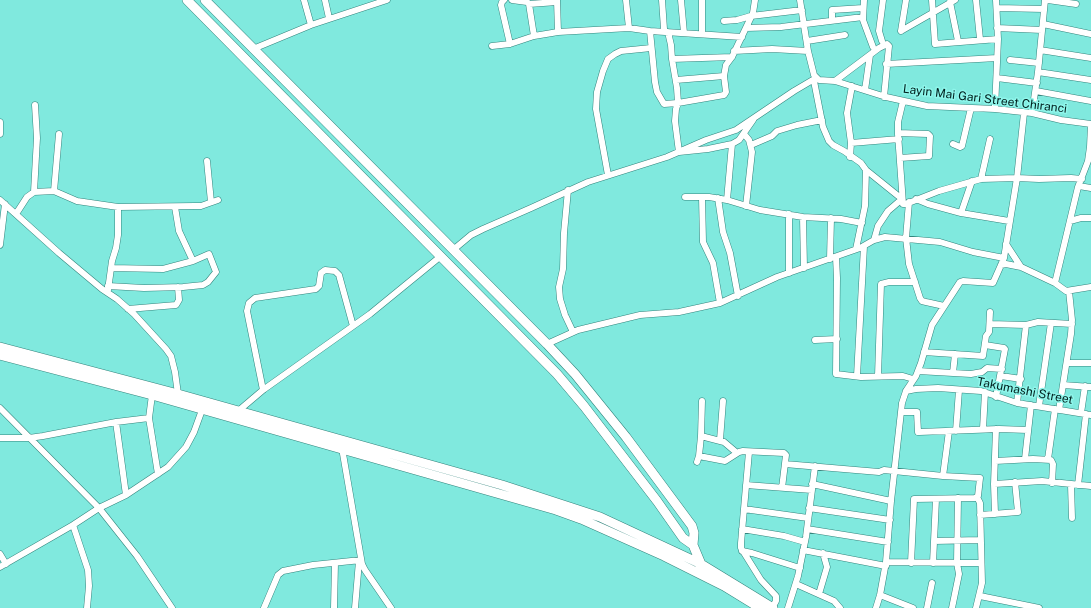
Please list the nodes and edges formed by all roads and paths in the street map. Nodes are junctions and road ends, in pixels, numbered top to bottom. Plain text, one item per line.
1 (187, 0) edge
2 (205, 0) edge
3 (304, 0) edge
4 (325, 0) edge
5 (387, 0) edge
6 (504, 0) edge
7 (512, 0) edge
8 (626, 0) edge
9 (662, 0) edge
10 (680, 0) edge
11 (702, 0) edge
12 (755, 0) edge
13 (800, 0) edge
14 (864, 0) edge
15 (883, 0) edge
16 (906, 0) edge
17 (932, 0) edge
18 (976, 0) edge
19 (996, 0) edge
20 (1045, 0) edge
21 (1048, 0) edge
22 (557, 1) edge
23 (952, 1) edge
24 (530, 4) junction
25 (1076, 4) dead end
26 (863, 8) junction
27 (997, 8) junction
28 (1044, 9) junction
29 (802, 10) junction
30 (217, 11) junction
31 (932, 12) junction
32 (751, 16) junction
33 (863, 17) junction
34 (330, 18) junction
35 (832, 20) junction
36 (207, 21) junction
37 (724, 21) dead end
38 (311, 24) junction
39 (804, 24) junction
40 (1043, 27) junction
41 (629, 28) junction
42 (746, 28) junction
43 (997, 28) junction
44 (650, 31) junction
45 (558, 32) junction
46 (668, 32) junction
47 (684, 33) junction
48 (702, 34) junction
49 (1091, 34) edge
50 (845, 35) dead end
51 (534, 36) junction
52 (742, 37) junction
53 (980, 39) junction
54 (998, 39) junction
55 (807, 41) junction
56 (882, 41) dead end
57 (958, 41) junction
58 (510, 44) junction
59 (492, 46) dead end
60 (873, 47) dead end
61 (253, 48) junction
62 (651, 48) junction
63 (1040, 50) junction
64 (808, 51) junction
65 (733, 54) junction
66 (870, 55) junction
67 (997, 58) junction
68 (1091, 58) edge
69 (672, 59) junction
70 (1010, 60) dead end
71 (1039, 63) junction
72 (886, 64) junction
73 (1038, 72) junction
74 (724, 76) junction
75 (997, 78) junction
76 (676, 80) junction
77 (815, 80) junction
78 (1091, 80) edge
79 (835, 81) junction
80 (1037, 82) junction
81 (852, 86) junction
82 (865, 90) junction
83 (1036, 91) junction
84 (884, 96) junction
85 (903, 101) junction
86 (1091, 101) edge
87 (678, 103) junction
88 (35, 105) dead end
89 (971, 108) junction
90 (995, 109) junction
91 (1024, 113) junction
92 (1032, 113) junction
93 (755, 116) junction
94 (822, 120) junction
95 (0, 122) edge
96 (1091, 124) edge
97 (0, 134) edge
98 (59, 134) dead end
99 (744, 134) junction
100 (899, 136) junction
101 (990, 139) dead end
102 (851, 143) junction
103 (732, 144) junction
104 (953, 144) dead end
105 (751, 145) junction
106 (679, 152) junction
107 (850, 157) junction
108 (900, 158) junction
109 (207, 161) dead end
110 (866, 170) junction
111 (608, 175) junction
112 (1017, 178) junction
113 (981, 179) junction
114 (1082, 179) junction
115 (972, 181) junction
116 (1079, 186) junction
117 (1091, 188) edge
118 (568, 190) junction
119 (54, 191) junction
120 (34, 192) junction
121 (685, 197) dead end
122 (702, 197) junction
123 (718, 198) junction
124 (902, 199) junction
125 (916, 199) junction
126 (727, 200) junction
127 (3, 202) edge
128 (909, 202) junction
129 (746, 206) junction
130 (118, 207) junction
131 (175, 207) junction
132 (961, 213) junction
133 (16, 214) junction
134 (789, 214) junction
135 (803, 217) junction
136 (831, 218) junction
137 (1009, 220) junction
138 (1070, 220) junction
139 (1090, 220) edge
140 (862, 223) junction
141 (906, 238) junction
142 (874, 240) junction
143 (1006, 244) junction
144 (0, 245) edge
145 (864, 246) junction
146 (856, 249) junction
147 (453, 250) junction
148 (441, 256) junction
149 (833, 258) junction
150 (1004, 258) junction
151 (193, 261) junction
152 (1001, 265) junction
153 (1021, 267) junction
154 (111, 268) junction
155 (804, 268) junction
156 (789, 273) junction
157 (915, 282) junction
158 (1055, 283) junction
159 (108, 286) junction
160 (1091, 287) edge
161 (178, 288) junction
162 (1069, 291) junction
163 (110, 294) junction
164 (738, 296) junction
165 (720, 303) junction
166 (944, 306) junction
167 (128, 309) junction
168 (990, 312) dead end
169 (1051, 323) junction
170 (990, 324) junction
171 (1026, 324) junction
172 (1072, 324) junction
173 (353, 326) junction
174 (574, 332) junction
175 (837, 339) junction
176 (815, 340) dead end
177 (546, 344) junction
178 (985, 345) junction
179 (0, 347) edge
180 (924, 352) junction
181 (955, 354) junction
182 (0, 355) edge
183 (1066, 363) junction
184 (1091, 363) edge
185 (918, 371) junction
186 (953, 373) junction
187 (1001, 373) junction
188 (857, 376) junction
189 (878, 376) junction
190 (913, 379) junction
191 (1020, 379) junction
192 (1063, 384) junction
193 (1088, 386) edge
194 (263, 390) junction
195 (959, 390) junction
196 (906, 391) junction
197 (985, 392) junction
198 (178, 394) junction
199 (152, 396) junction
200 (996, 397) junction
201 (702, 401) dead end
202 (723, 401) dead end
203 (1017, 403) junction
204 (1031, 405) junction
205 (1039, 406) junction
206 (0, 408) edge
207 (1057, 409) junction
208 (202, 410) junction
209 (237, 412) junction
210 (902, 412) junction
211 (1086, 414) edge
212 (149, 418) junction
213 (116, 422) junction
214 (983, 429) junction
215 (996, 429) junction
216 (956, 430) junction
217 (1028, 430) junction
218 (949, 431) junction
219 (701, 436) junction
220 (0, 438) edge
221 (29, 438) junction
222 (720, 440) junction
223 (342, 448) junction
224 (749, 452) junction
225 (737, 453) junction
226 (1025, 459) junction
227 (1048, 459) junction
228 (995, 461) junction
229 (785, 464) junction
230 (815, 466) junction
231 (894, 472) junction
232 (158, 474) junction
233 (943, 476) junction
234 (1015, 482) junction
235 (1052, 483) junction
236 (994, 484) junction
237 (746, 485) junction
238 (1071, 485) junction
239 (1078, 485) junction
240 (1091, 486) edge
241 (812, 487) junction
242 (782, 488) junction
243 (126, 495) junction
244 (977, 497) junction
245 (958, 498) junction
246 (936, 499) junction
247 (891, 501) junction
248 (99, 508) junction
249 (809, 508) junction
250 (744, 509) junction
251 (995, 514) junction
252 (980, 515) junction
253 (808, 518) junction
254 (1072, 518) dead end
255 (890, 520) junction
256 (73, 525) junction
257 (742, 529) junction
258 (807, 529) junction
259 (980, 540) junction
260 (934, 541) junction
261 (957, 541) junction
262 (805, 542) junction
263 (888, 542) junction
264 (693, 545) junction
265 (803, 550) junction
266 (742, 551) junction
267 (0, 554) edge
268 (823, 554) junction
269 (360, 561) junction
270 (911, 562) junction
271 (335, 563) junction
272 (933, 563) junction
273 (957, 563) junction
274 (981, 563) junction
275 (886, 564) junction
276 (3, 566) edge
277 (800, 568) junction
278 (700, 569) junction
279 (932, 583) dead end
280 (796, 584) junction
281 (819, 594) junction
282 (880, 595) junction
283 (980, 596) junction
284 (1008, 600) junction
285 (88, 608) edge
286 (172, 608) edge
287 (264, 608) edge
288 (334, 608) edge
289 (355, 608) edge
290 (391, 608) edge
291 (760, 608) edge
292 (773, 608) edge
293 (788, 608) edge
294 (840, 608) edge
295 (876, 608) edge
296 (913, 608) edge
297 (927, 608) edge
298 (952, 608) edge
299 (976, 608) edge
300 (1004, 608) edge
301 (1039, 608) edge

1 - 36 main road
2 - 30 main road
3 - 38 street
4 - 34 street
5 - 34 street
6 - 58 street
7 - 24 street
8 - 41 street
9 - 46 street
10 - 47 street
11 - 48 street
12 - 32 street
13 - 29 street
14 - 26 street
15 - 56 street
16 - 31 street
17 - 31 street
18 - 53 street
19 - 27 street
20 - 28 street
21 - 25 street
22 - 24 street
22 - 45 street
23 - 31 street
23 - 57 street
24 - 51 street
26 - 33 street
26 - 35 street
27 - 28 street
27 - 43 street
28 - 40 street
29 - 32 street
29 - 39 street
30 - 36 main road
30 - 61 main road
31 - 57 street
32 - 37 street
32 - 42 street
33 - 35 street
33 - 60 street
34 - 38 street
35 - 39 street
36 - 148 main road
38 - 61 street
39 - 42 street
39 - 55 street
40 - 43 street
40 - 49 street
40 - 63 street
41 - 44 street
41 - 45 street
42 - 52 street
43 - 54 street
44 - 46 street
44 - 62 street
45 - 51 street
46 - 47 street
46 - 69 street
47 - 48 street
48 - 52 street
50 - 55 street
51 - 58 street
52 - 65 street
53 - 54 street
53 - 57 street
54 - 67 street
55 - 64 street
58 - 59 street
61 - 147 main road
62 - 87 street
62 - 111 street
63 - 68 street
63 - 71 street
64 - 65 street
64 - 77 street
65 - 69 street
65 - 74 street
66 - 72 street
66 - 79 street
66 - 82 street
67 - 72 street
67 - 75 street
69 - 76 street
70 - 71 street
71 - 73 street
72 - 84 street
73 - 78 street
73 - 80 street
74 - 76 street
74 - 87 street
75 - 80 street
75 - 90 street
76 - 87 street
77 - 79 street, Layin Mai Gari Street Chiranci
77 - 93 street
77 - 94 street
79 - 81 street, Layin Mai Gari Street Chiranci
80 - 83 street
81 - 82 street, Layin Mai Gari Street Chiranci
81 - 102 street
82 - 84 street, Layin Mai Gari Street Chiranci
83 - 86 street
83 - 92 street
84 - 85 street, Layin Mai Gari Street Chiranci
85 - 89 street, Layin Mai Gari Street Chiranci
85 - 100 street
87 - 106 street
88 - 120 street
89 - 90 street, Layin Mai Gari Street Chiranci
89 - 104 street
90 - 91 street, Layin Mai Gari Street Chiranci
91 - 92 street, Layin Mai Gari Street Chiranci
91 - 112 street
92 - 96 street, Layin Mai Gari Street Chiranci
93 - 99 street
93 - 106 street
94 - 105 street
94 - 107 street
95 - 97 street
96 - 114 street
98 - 119 street
99 - 103 street
99 - 105 street
100 - 102 street
100 - 108 street
100 - 108 street
101 - 113 street
102 - 107 street
103 - 106 street
103 - 126 street
105 - 129 street
106 - 111 street
107 - 110 street
108 - 124 street
109 - 131 street
110 - 124 street
110 - 140 street
111 - 118 street
112 - 113 street
112 - 114 street
112 - 137 street
113 - 115 street
114 - 116 street
115 - 125 street
115 - 132 street
116 - 117 street
116 - 138 street
118 - 147 street
118 - 174 street
119 - 120 street
119 - 130 street
120 - 133 street
121 - 122 street
122 - 123 street
122 - 165 street
123 - 126 street
123 - 164 street
124 - 128 street
124 - 142 street
125 - 128 street
125 - 132 street
126 - 129 street
127 - 133 street
127 - 144 street
128 - 141 street
129 - 134 street
130 - 131 street
130 - 154 street
131 - 151 street
132 - 137 street
133 - 163 street
134 - 135 street
134 - 156 street
135 - 136 street
135 - 155 street
136 - 140 street
136 - 149 street
137 - 143 street
138 - 139 street
138 - 158 street
140 - 146 street
141 - 142 street
141 - 150 street
141 - 157 street
142 - 145 street
143 - 150 street
143 - 153 street
145 - 146 street
145 - 188 street
146 - 149 street
147 - 177 main road
148 - 173 street
148 - 264 main road
149 - 155 street
149 - 175 street
150 - 152 street
151 - 154 street
151 - 161 street
152 - 153 street
152 - 166 street
153 - 158 street
154 - 159 street
155 - 156 street
156 - 164 street
157 - 166 street
157 - 189 street
158 - 162 street
159 - 161 street
159 - 163 street
160 - 162 street
161 - 167 street
162 - 172 street
163 - 167 street
164 - 165 street
165 - 174 street
166 - 180 street
167 - 198 street
168 - 170 street
169 - 171 street
169 - 172 street
169 - 205 street
170 - 171 street
170 - 178 street
171 - 191 street
172 - 183 street
173 - 194 street
173 - 194 street
174 - 177 street
175 - 176 street
175 - 188 street
177 - 264 main road
178 - 181 street
178 - 187 street
179 - 198 main road
180 - 181 street
180 - 185 street
181 - 186 street
182 - 199 main road
183 - 184 street
183 - 192 street
185 - 186 street
185 - 190 street
186 - 187 street
187 - 191 street
187 - 200 street
188 - 189 street
189 - 190 street
190 - 196 street
191 - 203 street
192 - 193 street
192 - 207 street
193 - 211 street
194 - 209 street
195 - 196 street, Takumashi Street
195 - 197 street, Takumashi Street
195 - 216 street
196 - 210 street
197 - 200 street, Takumashi Street
197 - 214 street
198 - 209 main road
199 - 208 main road
199 - 212 street
200 - 203 street, Takumashi Street
201 - 219 street
202 - 222 street
203 - 204 street, Takumashi Street
204 - 205 street, Takumashi Street
204 - 217 street
205 - 207 street, Takumashi Street
206 - 221 street
207 - 211 street, Takumashi Street
207 - 227 street
208 - 223 main road
208 - 232 street
209 - 278 main road
210 - 218 street
210 - 231 street
211 - 239 street
212 - 213 street
212 - 232 street
213 - 221 street
213 - 243 street
214 - 215 street
214 - 216 street
215 - 217 street
215 - 228 street
216 - 218 street
217 - 226 street
218 - 233 street
219 - 222 street
219 - 225 street
220 - 221 street
221 - 248 street
222 - 225 street
223 - 269 street
223 - 278 main road
224 - 225 street
224 - 229 street
224 - 237 street
226 - 227 street
226 - 228 street
227 - 235 street
228 - 236 street
229 - 230 street
229 - 242 street
230 - 231 street
230 - 241 street
231 - 233 street
231 - 247 street
232 - 243 street
233 - 244 street
234 - 235 street
234 - 236 street
234 - 251 street
235 - 238 street
236 - 251 street
237 - 242 street
237 - 250 street
238 - 239 street
238 - 254 street
239 - 240 street
241 - 242 street
241 - 247 street
241 - 249 street
243 - 248 street
244 - 245 street
244 - 252 street
245 - 246 street
245 - 261 street
246 - 260 street
246 - 270 street
247 - 255 street
248 - 256 street
248 - 286 street
249 - 253 street
249 - 255 street
250 - 253 street
250 - 257 street
251 - 252 street
252 - 259 street
253 - 258 street
255 - 263 street
256 - 276 street
256 - 285 street
257 - 262 street
257 - 266 street
258 - 262 street
258 - 263 street
259 - 261 street
259 - 274 street
260 - 261 street
260 - 272 street
261 - 273 street
262 - 265 street
263 - 275 street
264 - 278 main road
265 - 268 street
265 - 277 street
266 - 277 street
266 - 292 street
267 - 276 street
268 - 275 street
268 - 281 street
269 - 271 street
269 - 289 street
269 - 290 street
270 - 272 street
270 - 275 street
271 - 287 street
271 - 288 street
272 - 273 street
273 - 274 street
273 - 298 street
274 - 283 street
275 - 282 street
277 - 280 street
278 - 291 main road
278 - 292 main road
279 - 297 street
280 - 281 street
280 - 293 street
281 - 294 street
282 - 295 street
282 - 296 street
283 - 284 street
283 - 299 street
284 - 300 street
284 - 301 street

